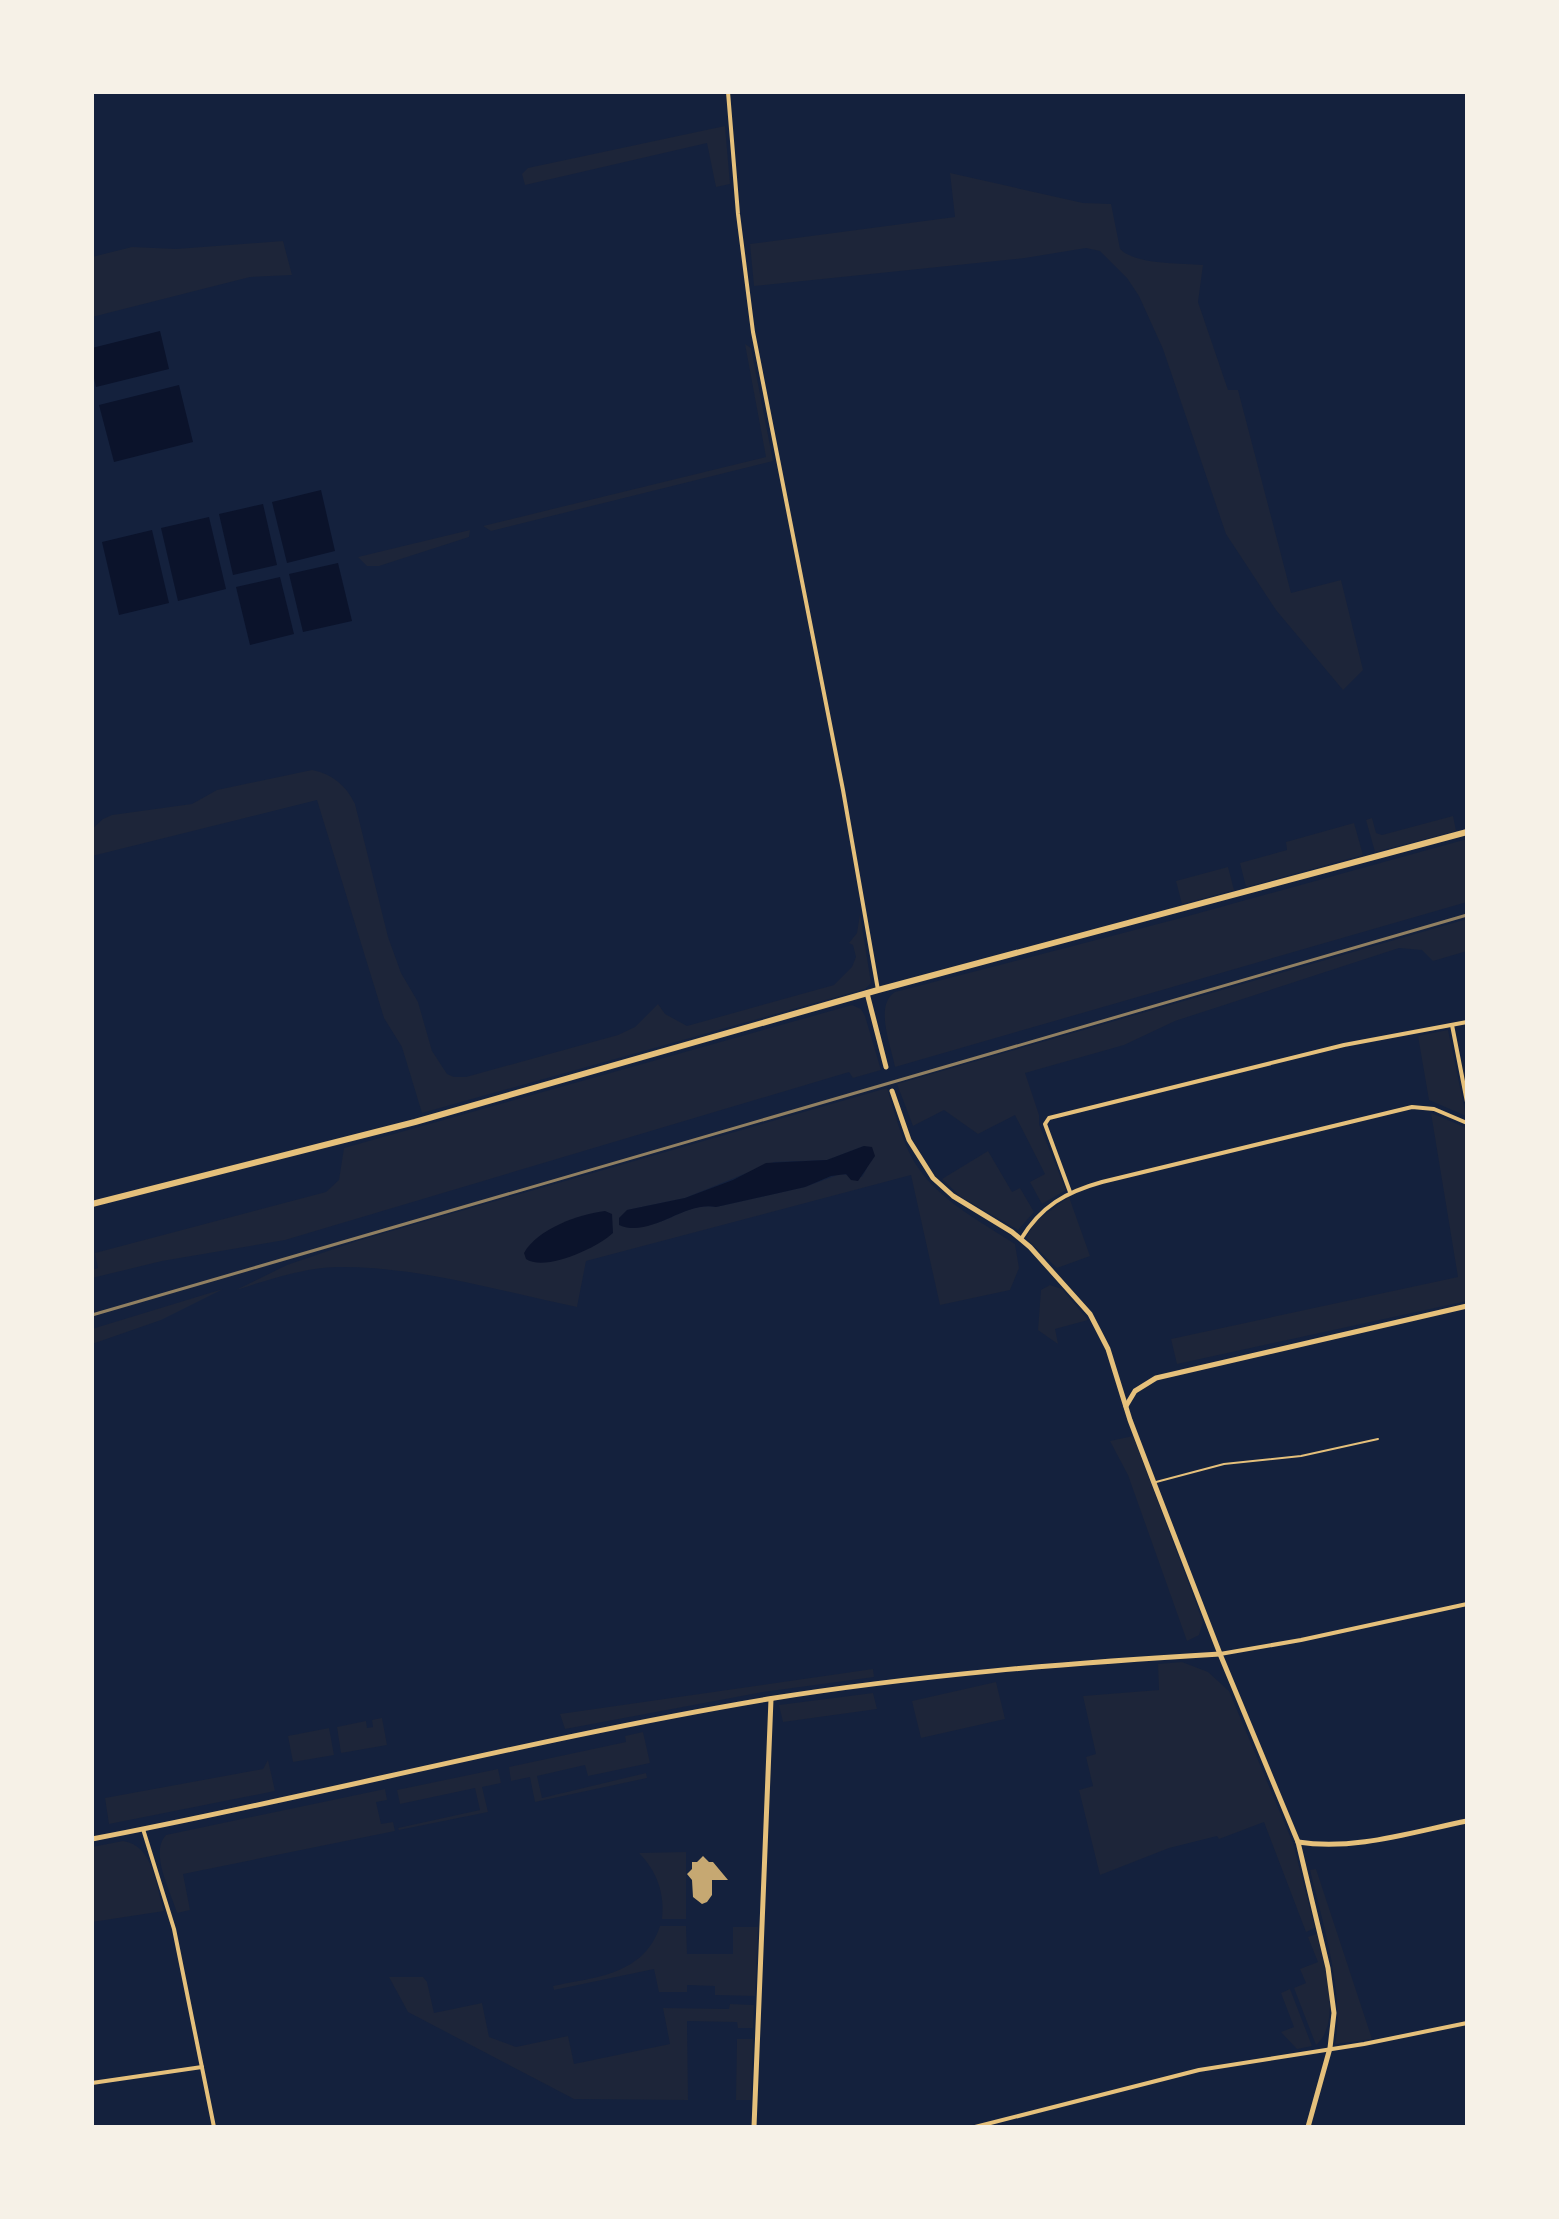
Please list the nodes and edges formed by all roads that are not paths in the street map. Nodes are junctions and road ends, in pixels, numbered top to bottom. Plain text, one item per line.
1 (728, 92) edge
2 (1467, 832) edge
3 (878, 990) junction
4 (867, 993) junction
5 (1467, 1022) edge
6 (1452, 1025) junction
7 (886, 1067) dead end
8 (892, 1091) dead end
9 (1467, 1102) edge
10 (1467, 1123) edge
11 (1070, 1192) junction
12 (92, 1204) edge
13 (1021, 1239) junction
14 (1467, 1306) edge
15 (1126, 1406) junction
16 (1378, 1439) dead end
17 (1154, 1483) junction
18 (1467, 1604) edge
19 (1220, 1654) junction
20 (771, 1699) junction
21 (1467, 1821) edge
22 (143, 1829) junction
23 (92, 1839) edge
24 (1298, 1842) junction
25 (1467, 2023) edge
26 (1330, 2048) junction
27 (202, 2067) junction
28 (92, 2083) edge
29 (214, 2127) edge
30 (754, 2127) edge
31 (975, 2127) edge
32 (1308, 2127) edge

1 - 3 street
2 - 3 main road
3 - 4 main road
4 - 7 street
4 - 12 main road
5 - 6 street
6 - 9 street
6 - 11 street
8 - 13 street
10 - 11 street
11 - 13 street
13 - 15 street
14 - 15 street
15 - 17 street
16 - 17 lane
17 - 19 street
18 - 19 street
19 - 20 street
19 - 24 street
20 - 22 street
20 - 30 street
21 - 24 street
22 - 23 street
22 - 27 street
24 - 26 street
25 - 26 street
26 - 31 street
26 - 32 street
27 - 28 street
27 - 29 street

